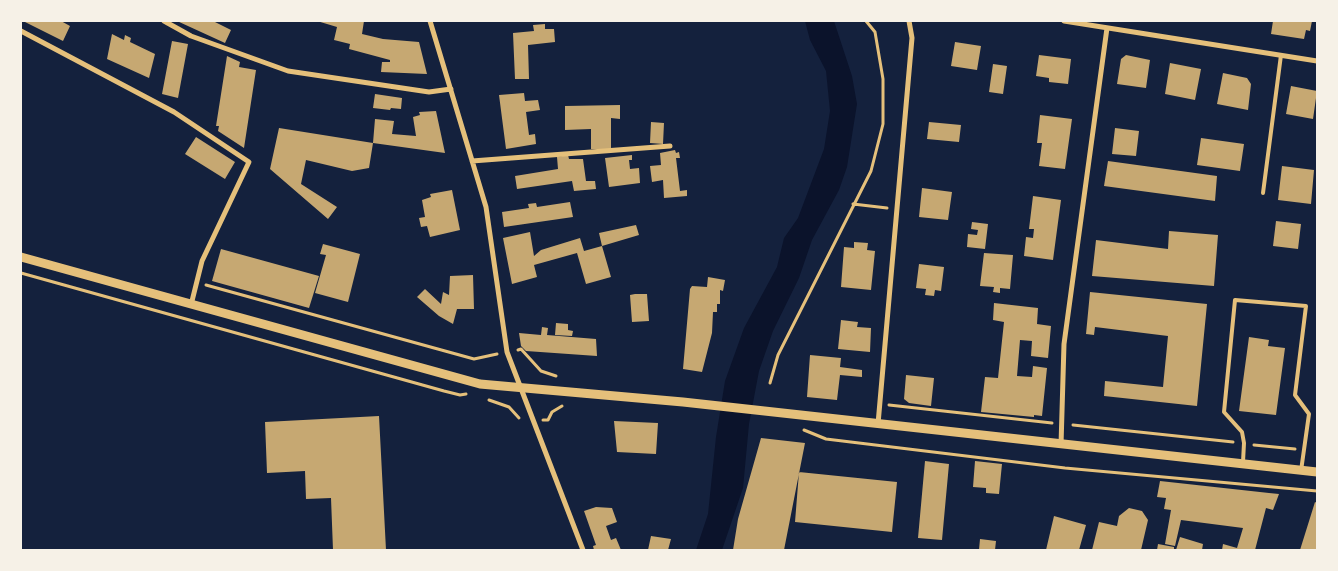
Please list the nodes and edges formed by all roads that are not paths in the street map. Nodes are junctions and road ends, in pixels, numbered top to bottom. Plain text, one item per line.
1 (164, 21) edge
2 (430, 21) edge
3 (910, 21) edge
4 (1064, 21) edge
5 (1107, 28) junction
6 (21, 30) edge
7 (1280, 55) junction
8 (1317, 61) edge
9 (451, 89) junction
10 (670, 146) dead end
11 (472, 161) junction
12 (1263, 193) dead end
13 (21, 257) edge
14 (190, 305) junction
15 (520, 389) junction
16 (878, 425) junction
17 (1061, 445) junction
18 (1242, 465) junction
19 (1301, 471) junction
20 (1317, 472) edge
21 (583, 550) edge

1 - 9 street
2 - 9 street
3 - 16 street
4 - 5 street
5 - 7 street
5 - 17 street
6 - 14 street
7 - 8 street
7 - 12 lane
9 - 11 street
10 - 11 street
11 - 15 street
13 - 14 street
14 - 15 street
15 - 16 street
15 - 21 street
16 - 17 street
17 - 18 street
18 - 19 street
18 - 19 lane
19 - 20 street

